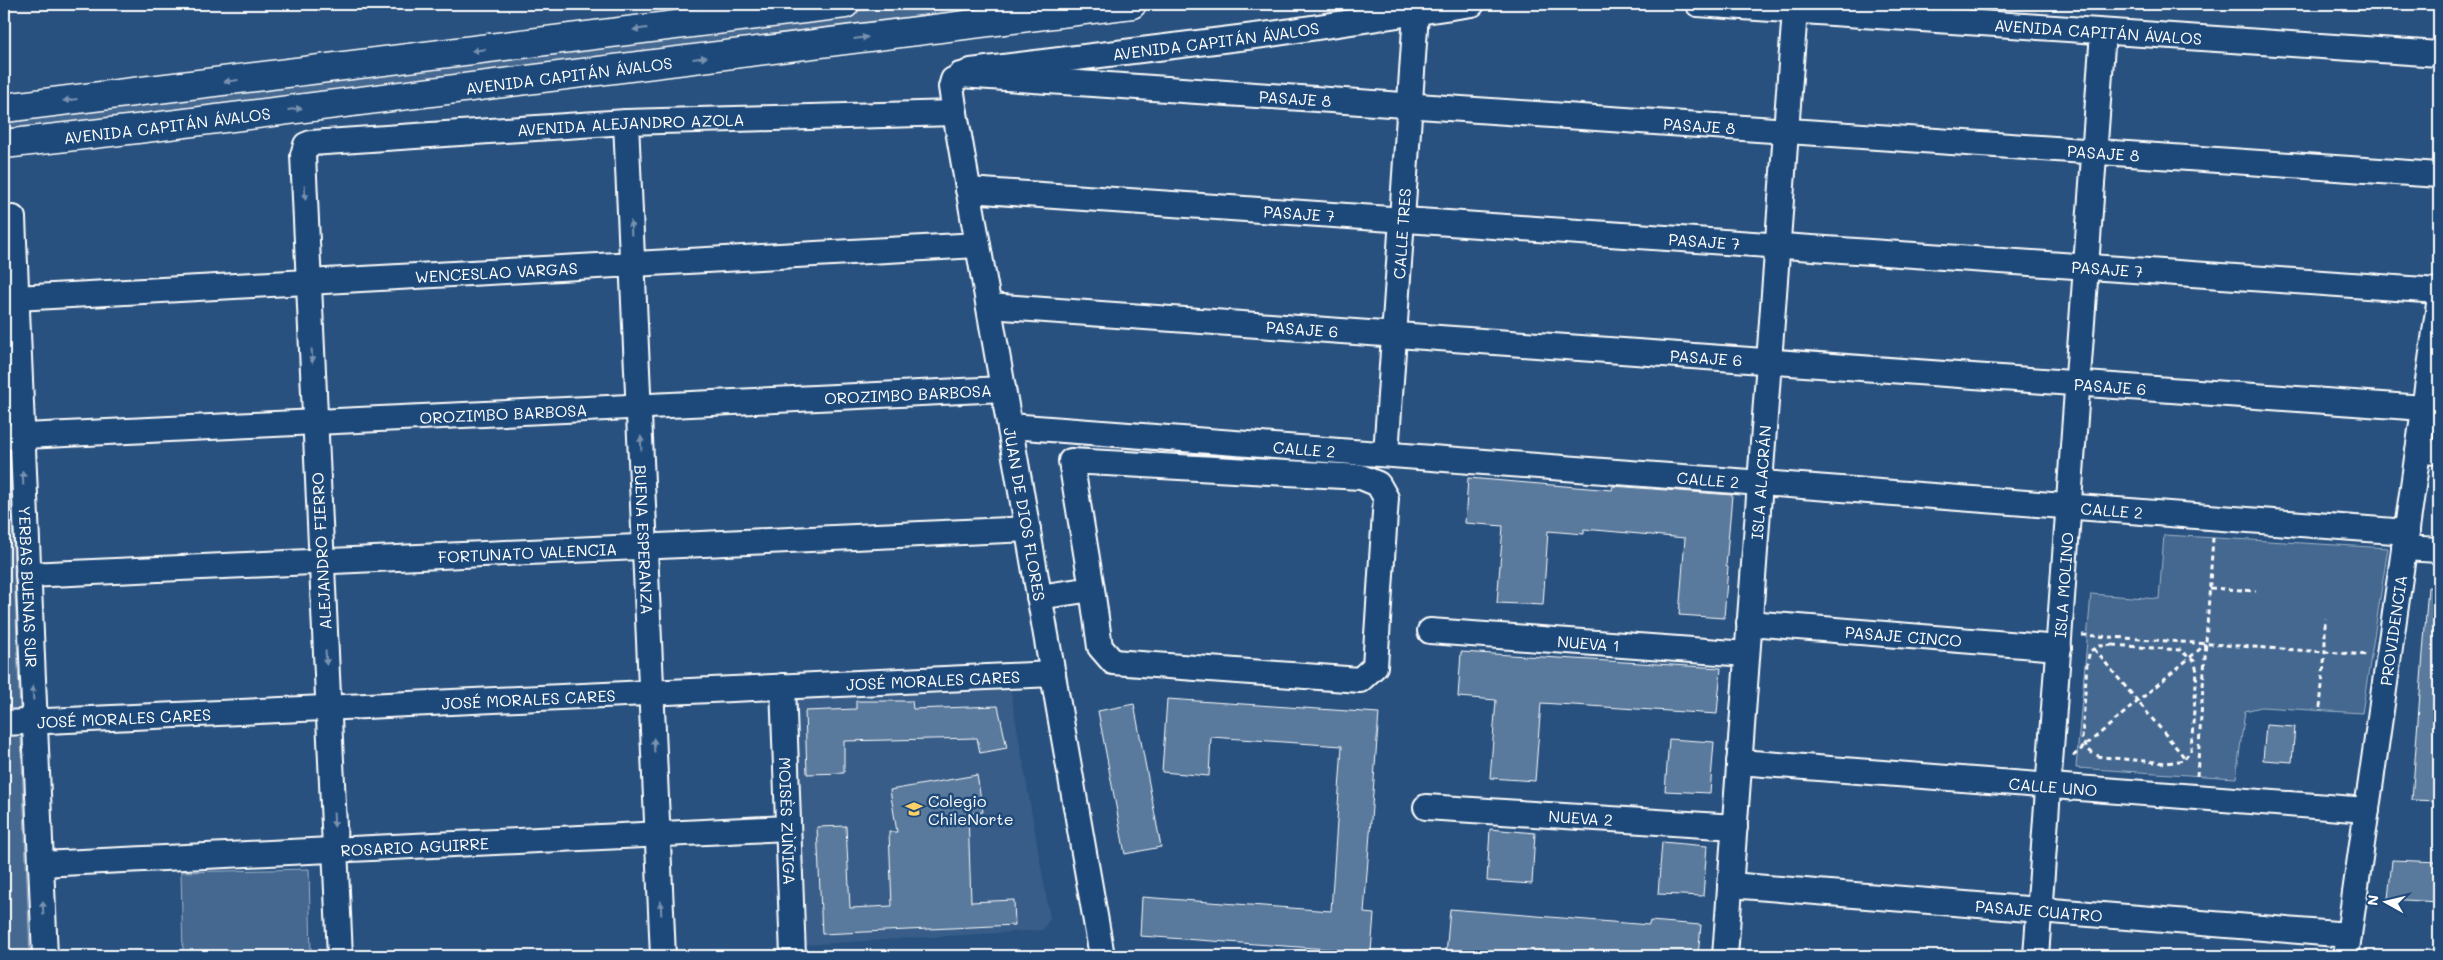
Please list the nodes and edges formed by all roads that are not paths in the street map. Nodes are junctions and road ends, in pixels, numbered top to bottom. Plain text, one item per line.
1 (845, 4) edge
2 (1132, 4) edge
3 (1472, 4) edge
4 (1698, 4) edge
5 (1795, 10) junction
6 (1416, 12) junction
7 (2103, 32) junction
8 (2439, 54) edge
9 (960, 75) junction
10 (1410, 106) junction
11 (4, 108) edge
12 (955, 113) junction
13 (626, 122) junction
14 (1786, 131) junction
15 (4, 144) edge
16 (306, 145) joint
17 (2094, 152) junction
18 (2439, 175) edge
19 (968, 190) junction
20 (12, 218) dead end
21 (1402, 220) junction
22 (978, 245) junction
23 (1777, 246) junction
24 (633, 264) junction
25 (2086, 267) junction
26 (309, 282) junction
27 (2439, 291) edge
28 (16, 298) junction
29 (2439, 304) edge
30 (988, 306) junction
31 (1394, 335) junction
32 (1769, 362) junction
33 (2435, 362) edge
34 (2078, 384) junction
35 (1003, 389) junction
36 (639, 407) junction
37 (2424, 408) junction
38 (315, 422) junction
39 (1010, 426) junction
40 (13, 437) edge
41 (2429, 451) edge
42 (1386, 454) junction
43 (1760, 483) junction
44 (2069, 506) junction
45 (1028, 529) junction
46 (2405, 540) junction
47 (645, 546) junction
48 (2439, 550) edge
49 (322, 562) junction
50 (28, 575) junction
51 (1092, 589) junction
52 (1039, 596) junction
53 (1750, 623) junction
54 (1430, 631) dead end
55 (2058, 648) junction
56 (1747, 654) junction
57 (1053, 674) junction
58 (783, 686) junction
59 (652, 692) junction
60 (328, 708) junction
61 (34, 721) junction
62 (4, 722) edge
63 (1739, 762) junction
64 (2048, 786) junction
65 (1426, 807) dead end
66 (2367, 810) junction
67 (1735, 827) junction
68 (788, 828) junction
69 (658, 834) junction
70 (335, 850) junction
71 (41, 864) junction
72 (1730, 885) junction
73 (2040, 910) junction
74 (2347, 946) edge
75 (45, 956) edge
76 (340, 956) edge
77 (663, 956) edge
78 (793, 956) edge
79 (1102, 956) edge
80 (1725, 956) edge
81 (2036, 956) edge

1 -> 11 highway
15 -> 2 highway, AVENIDA CAPITÁN ÁVALOS
3 - 6 street, AVENIDA CAPITÁN ÁVALOS
4 - 5 street, AVENIDA CAPITÁN ÁVALOS
5 - 7 street, AVENIDA CAPITÁN ÁVALOS
5 - 14 street, ISLA ALACRÁN
6 - 9 street, AVENIDA CAPITÁN ÁVALOS
6 - 10 street, CALLE TRES
7 - 8 street, AVENIDA CAPITÁN ÁVALOS
7 - 17 street, ISLA MOLINO
9 - 10 street, PASAJE 8
9 - 12 street, JUAN DE DIOS FLORES
10 - 14 street, PASAJE 8
10 - 21 street, CALLE TRES
12 - 13 street, AVENIDA ALEJANDRO AZOLA
12 - 19 street, JUAN DE DIOS FLORES
13 - 16 street, AVENIDA ALEJANDRO AZOLA
24 -> 13 street, BUENA ESPERANZA
14 - 17 street, PASAJE 8
14 - 23 street, ISLA ALACRÁN
16 -> 26 street, ALEJANDRO FIERRO
17 - 18 street, PASAJE 8
17 - 25 street, ISLA MOLINO
19 - 21 street, PASAJE 7
19 - 22 street, JUAN DE DIOS FLORES
20 - 28 street, YERBAS BUENAS SUR
21 - 23 street, PASAJE 7
21 - 31 street, CALLE TRES
22 - 24 street, WENCESLAO VARGAS
22 - 30 street, JUAN DE DIOS FLORES
23 - 25 street, PASAJE 7
23 - 32 street, ISLA ALACRÁN
24 - 26 street, WENCESLAO VARGAS
24 - 36 street, BUENA ESPERANZA
25 - 27 street, PASAJE 7
25 - 34 street, ISLA MOLINO
26 - 28 street, WENCESLAO VARGAS
26 -> 38 street, ALEJANDRO FIERRO
28 - 40 street, YERBAS BUENAS SUR
29 - 33 street, PROVIDENCIA
30 - 31 street, PASAJE 6
30 - 35 street, JUAN DE DIOS FLORES
31 - 32 street, PASAJE 6
31 - 42 street, CALLE TRES
32 - 34 street, PASAJE 6
32 - 43 street, ISLA ALACRÁN
33 - 37 street, PROVIDENCIA
34 - 37 street, PASAJE 6
34 - 44 street, ISLA MOLINO
35 - 36 street, OROZIMBO BARBOSA
35 - 39 street, JUAN DE DIOS FLORES
36 - 38 street, OROZIMBO BARBOSA
47 -> 36 street, BUENA ESPERANZA
37 - 41 street, PROVIDENCIA
38 - 40 street, OROZIMBO BARBOSA
38 - 49 street, ALEJANDRO FIERRO
39 - 42 street, CALLE 2
39 - 45 street, JUAN DE DIOS FLORES
50 -> 40 street, YERBAS BUENAS SUR
41 - 46 street, PROVIDENCIA
42 - 43 street, CALLE 2
43 - 44 street, CALLE 2
43 - 53 street, ISLA ALACRÁN
44 - 46 street, CALLE 2
44 - 55 street, ISLA MOLINO
45 - 47 street, FORTUNATO VALENCIA
45 - 52 street, JUAN DE DIOS FLORES
46 - 48 street, CALLE 2
46 - 66 street, PROVIDENCIA
47 - 49 street, FORTUNATO VALENCIA
47 - 59 street, BUENA ESPERANZA
49 - 50 street, FORTUNATO VALENCIA
49 -> 60 street, ALEJANDRO FIERRO
61 -> 50 street, YERBAS BUENAS SUR
51 - 51 street
51 - 52 street
52 - 57 street, JUAN DE DIOS FLORES
53 - 55 street, PASAJE CINCO
53 - 56 street, ISLA ALACRÁN
54 - 56 street, NUEVA 1
55 - 64 street, ISLA MOLINO
56 - 63 street, ISLA ALACRÁN
57 - 58 street, JOSÉ MORALES CARES
57 - 79 street, JUAN DE DIOS FLORES
58 - 59 street, JOSÉ MORALES CARES
58 - 68 street, MOISÈS ZÙÑIGA
59 - 60 street, JOSÉ MORALES CARES
69 -> 59 street, BUENA ESPERANZA
60 - 61 street, JOSÉ MORALES CARES
60 -> 70 street, ALEJANDRO FIERRO
61 - 62 street, JOSÉ MORALES CARES
61 - 71 street, YERBAS BUENAS SUR
63 - 64 street, CALLE UNO
63 - 67 street, ISLA ALACRÁN
64 - 66 street, CALLE UNO
64 - 73 street, ISLA MOLINO
65 - 67 street, NUEVA 2
66 - 74 street, PROVIDENCIA
67 - 72 street, ISLA ALACRÁN
68 - 69 street, ROSARIO AGUIRRE
68 - 78 street, MOISÈS ZÙÑIGA
69 - 70 street, ROSARIO AGUIRRE
77 -> 69 street, BUENA ESPERANZA
70 - 71 street, ROSARIO AGUIRRE
70 - 76 street, ALEJANDRO FIERRO
75 -> 71 street, YERBAS BUENAS SUR
72 - 73 street, PASAJE CUATRO
72 - 80 street, ISLA ALACRÁN
73 - 74 street, PASAJE CUATRO
73 - 81 street, ISLA MOLINO

